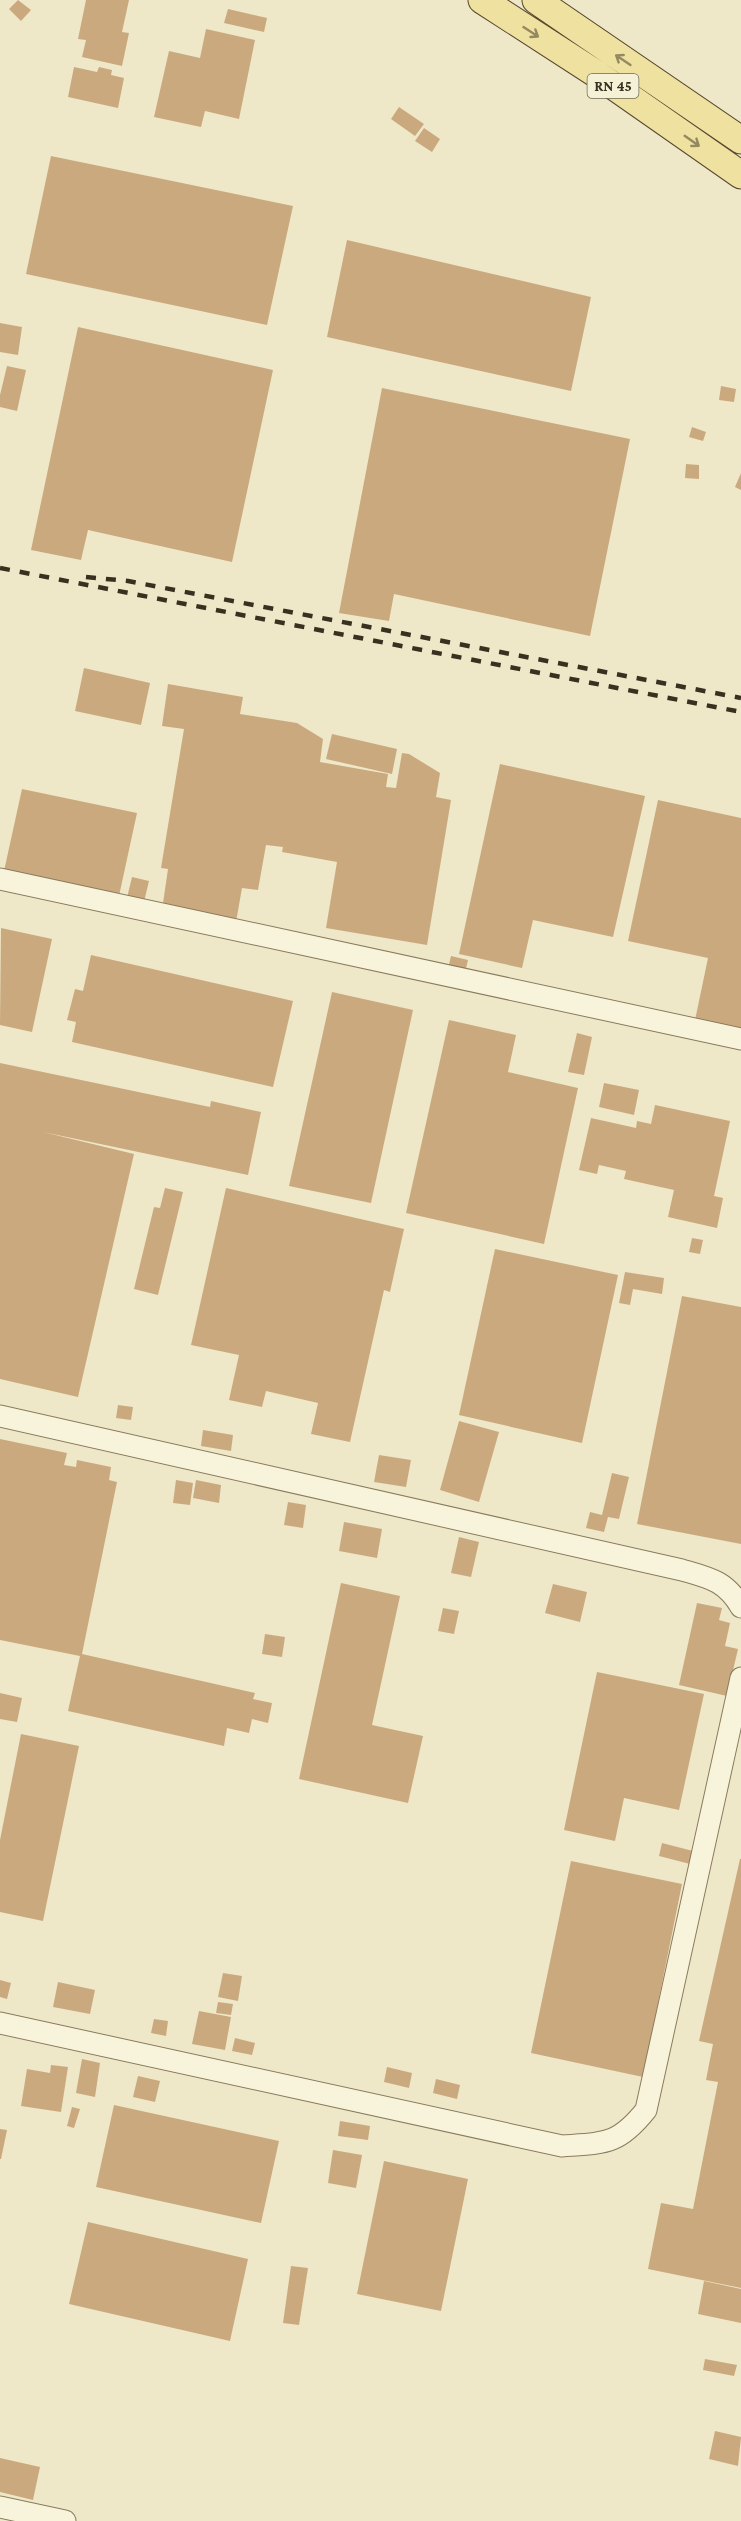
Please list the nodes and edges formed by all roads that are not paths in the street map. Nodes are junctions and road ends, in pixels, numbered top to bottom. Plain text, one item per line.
1 (482, 0) edge
2 (536, 0) edge
3 (741, 140) edge
4 (741, 176) edge
5 (0, 879) edge
6 (741, 1039) edge
7 (0, 1416) edge
8 (741, 1607) edge
9 (741, 1678) edge
10 (0, 2023) edge
11 (0, 2507) edge
12 (65, 2521) edge

1 -> 4 main road, RN 45
3 -> 2 main road, RN 45
5 - 6 street
7 - 8 street
9 - 10 street
11 - 12 street

